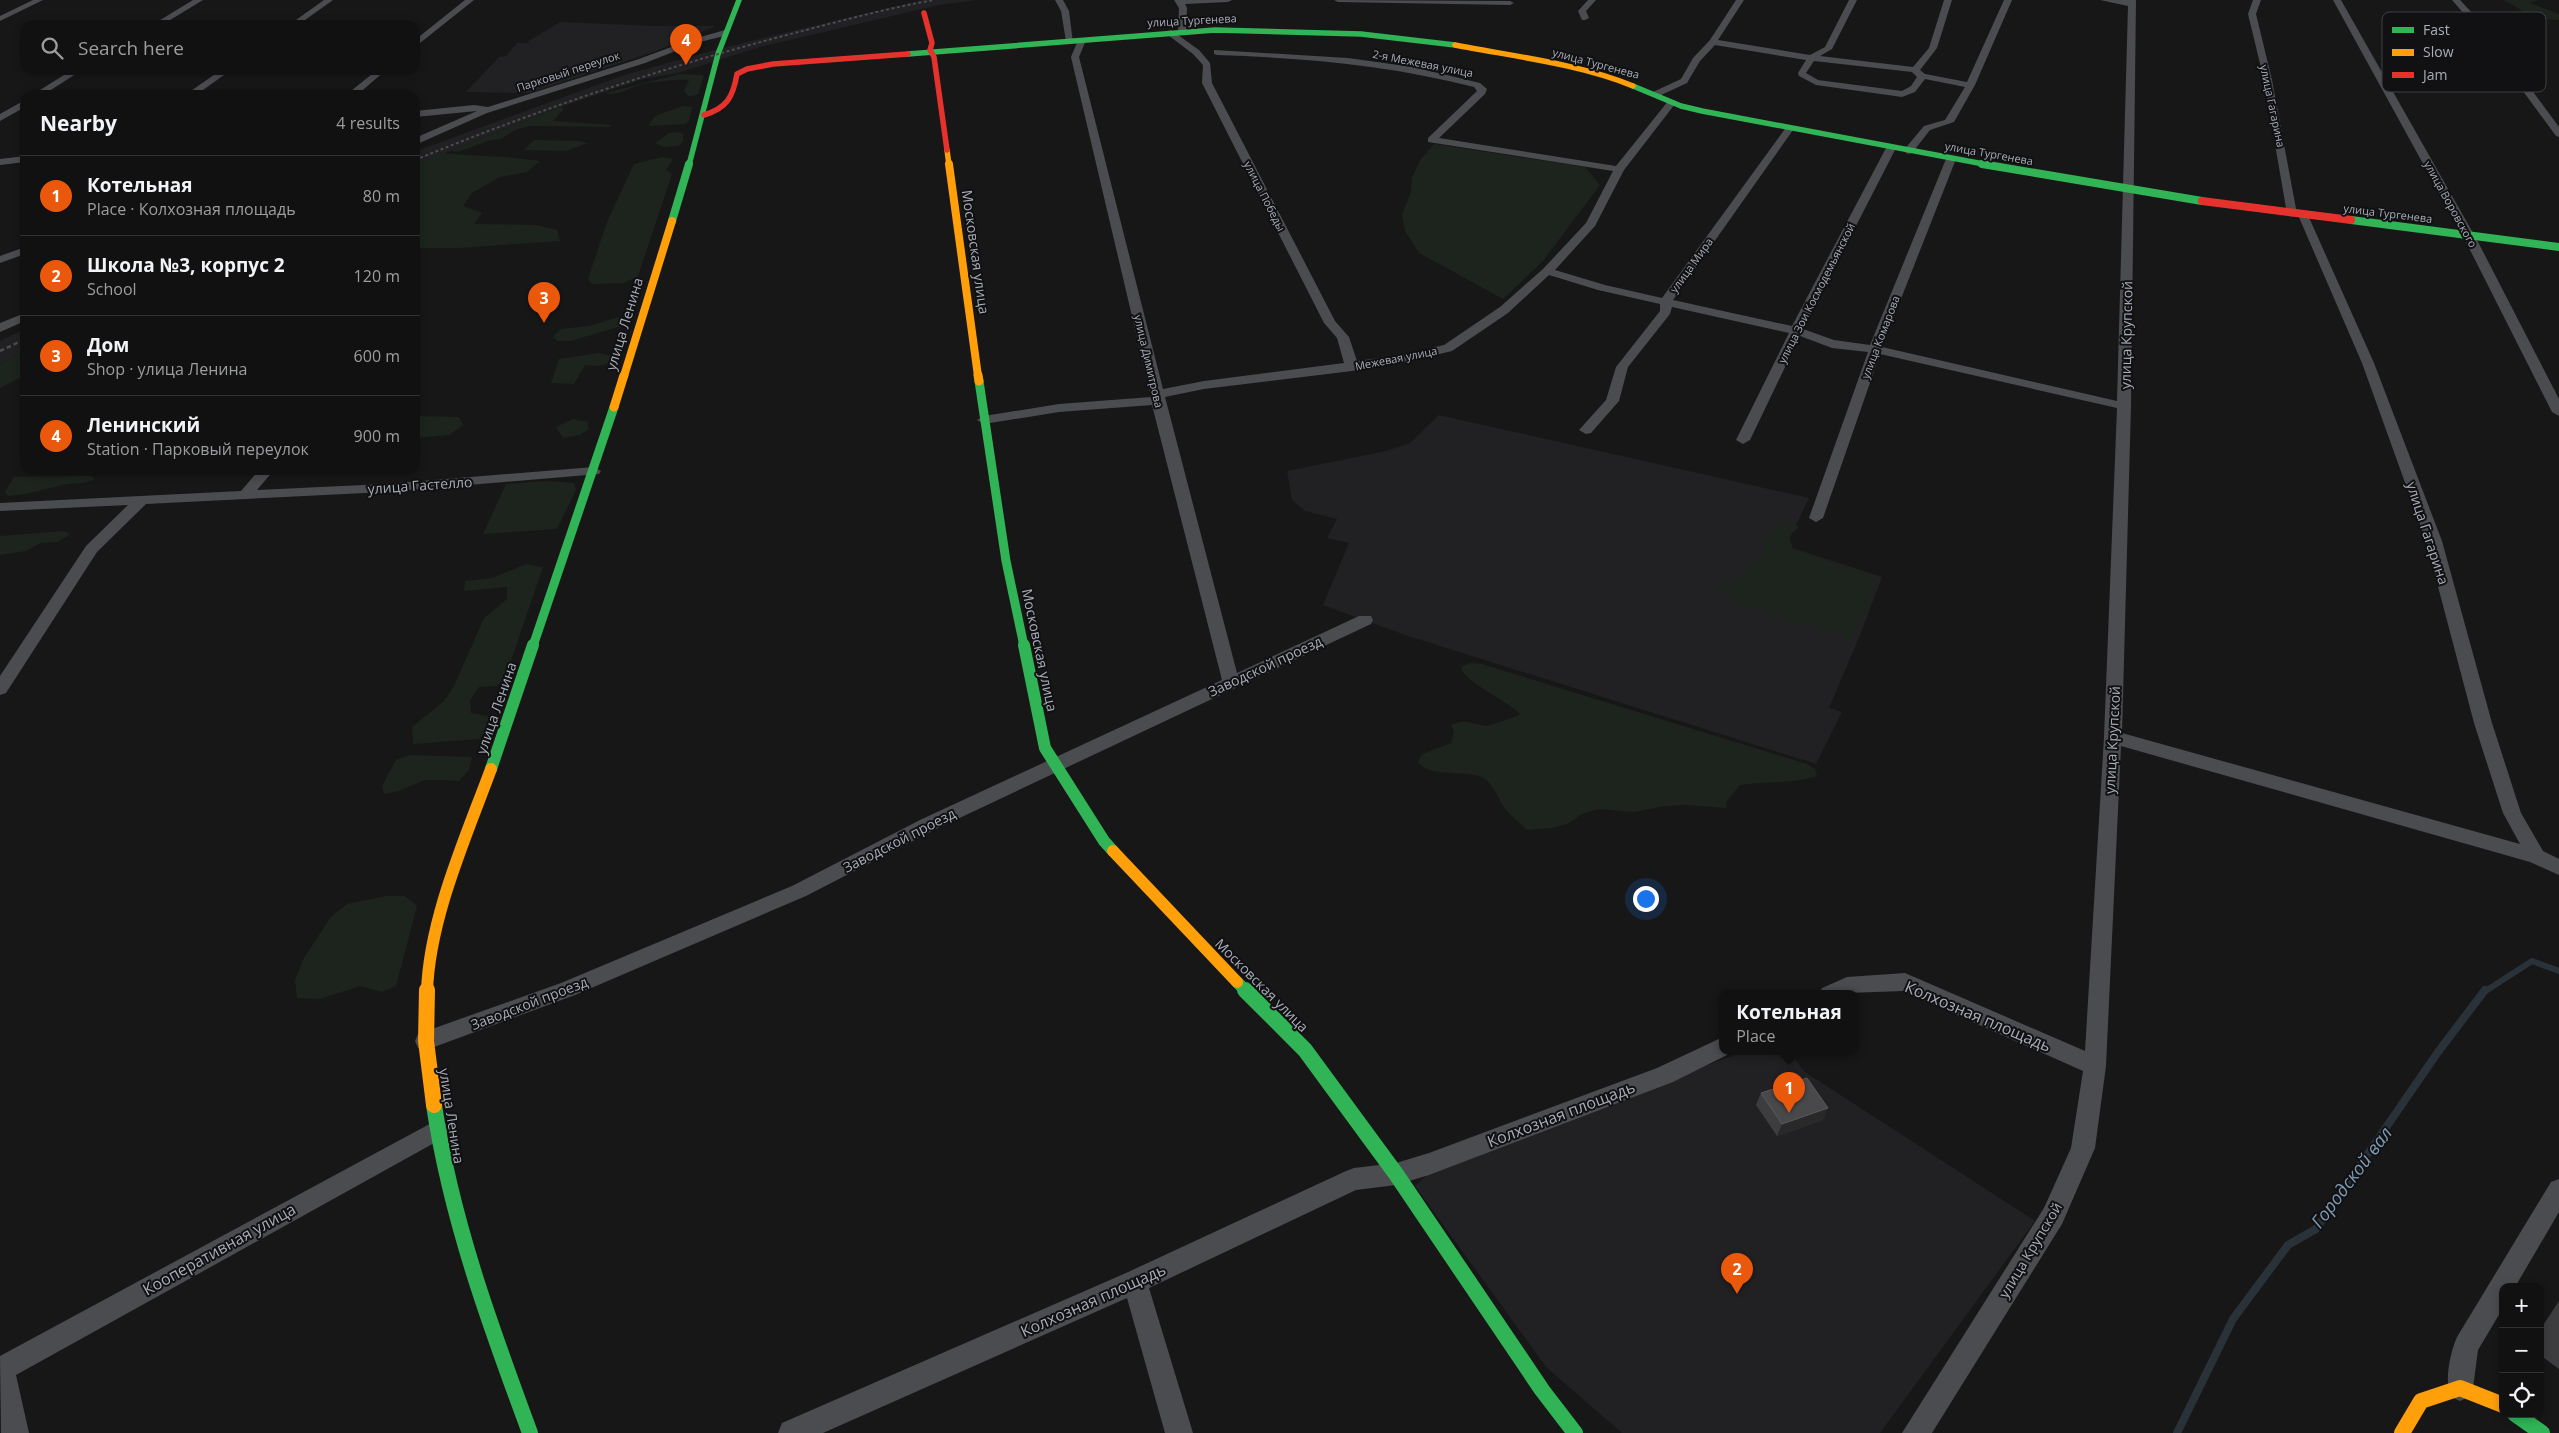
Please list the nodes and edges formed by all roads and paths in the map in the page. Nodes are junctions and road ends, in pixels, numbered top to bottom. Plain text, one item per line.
1 (39, 0) edge
2 (199, 0) edge
3 (329, 0) edge
4 (470, 0) edge
5 (739, 0) edge
6 (1060, 0) edge
7 (1228, 0) edge
8 (1338, 0) edge
9 (1592, 0) edge
10 (1740, 0) edge
11 (1853, 0) edge
12 (1948, 0) edge
13 (2008, 0) edge
14 (2104, 0) edge
15 (2257, 0) edge
16 (2337, 0) edge
17 (2456, 0) edge
18 (1179, 1) edge
19 (2131, 2) edge
20 (1510, 3) dead end
21 (2467, 12) edge
22 (924, 13) dead end
23 (1585, 18) dead end
24 (0, 19) edge
25 (165, 20) edge
26 (300, 20) edge
27 (1177, 32) junction
28 (725, 33) junction
29 (420, 40) edge
30 (1076, 40) junction
31 (1713, 42) junction
32 (930, 50) junction
33 (1217, 52) dead end
34 (1811, 58) junction
35 (1919, 73) junction
36 (70, 75) edge
37 (220, 75) edge
38 (376, 75) edge
39 (2382, 81) edge
40 (1970, 85) junction
41 (45, 90) edge
42 (197, 90) edge
43 (357, 90) edge
44 (2388, 92) edge
45 (2528, 92) edge
46 (1656, 94) junction
47 (1672, 102) junction
48 (20, 106) edge
49 (488, 110) junction
50 (420, 113) edge
51 (704, 115) junction
52 (0, 118) edge
53 (1790, 128) junction
54 (2559, 134) edge
55 (420, 140) edge
56 (1891, 148) junction
57 (1908, 151) junction
58 (1951, 159) junction
59 (20, 160) edge
60 (0, 162) edge
61 (1618, 168) junction
62 (2128, 190) junction
63 (2298, 215) junction
64 (2468, 236) junction
65 (2559, 247) edge
66 (20, 252) edge
67 (0, 260) edge
68 (1547, 271) junction
69 (1666, 301) junction
70 (20, 319) edge
71 (0, 328) edge
72 (1796, 331) junction
73 (1875, 349) junction
74 (1352, 366) junction
75 (1158, 398) junction
76 (2124, 406) junction
77 (2559, 412) edge
78 (984, 420) junction
79 (1586, 430) dead end
80 (1743, 440) dead end
81 (594, 471) junction
82 (263, 475) edge
83 (245, 495) junction
84 (142, 500) junction
85 (0, 507) edge
86 (1816, 518) dead end
87 (1365, 620) dead end
88 (1230, 683) junction
89 (0, 689) edge
90 (2113, 736) junction
91 (1055, 765) junction
92 (2536, 856) junction
93 (2559, 868) edge
94 (1838, 990) edge
95 (426, 1041) junction
96 (1719, 1048) edge
97 (2095, 1066) junction
98 (437, 1130) junction
99 (1396, 1174) junction
100 (2559, 1190) edge
101 (1135, 1282) junction
102 (1, 1369) edge
103 (2460, 1388) junction
104 (2499, 1403) edge
105 (2521, 1418) edge
106 (15, 1433) edge
107 (530, 1433) edge
108 (792, 1433) edge
109 (1179, 1433) edge
110 (1575, 1433) edge
111 (1916, 1433) edge
112 (2402, 1433) edge
113 (2542, 1433) edge

1 - 24 street
2 - 25 street
3 - 26 street
4 - 29 street
5 - 28 street, улица Ленина
6 - 30 street, улица Димитрова
7 - 18 street
8 - 20 street
9 - 23 street
10 - 31 street
11 - 34 street
12 - 35 street
13 - 40 street
14 - 19 street
15 - 63 street, улица Гагарина
16 - 39 street, улица Воровского
17 - 21 street
18 - 27 street
19 - 62 street, улица Крупской
22 - 32 street, Московская улица
27 - 30 street, улица Тургенева
27 - 46 street, улица Тургенева
27 - 74 street, улица Победы
28 - 49 street, Парковый переулок
28 - 51 street, улица Ленина
30 - 32 street, улица Тургенева
30 - 75 street, улица Димитрова
31 - 34 street
31 - 46 street
32 - 51 street, улица Тургенева
32 - 78 street, Московская улица
33 - 61 street, 2-я Межевая улица
34 - 35 street
34 - 35 street
35 - 40 street
36 - 41 street
37 - 42 street
38 - 43 street
40 - 57 street
44 - 64 street, улица Воровского
45 - 54 street
46 - 47 street, улица Тургенева
47 - 53 street, улица Тургенева
47 - 61 street, Межевая улица
48 - 52 street
49 - 50 street, Парковый переулок
49 - 55 street
51 - 81 street, улица Ленина
53 - 56 street, улица Тургенева
53 - 69 street, улица Мира
56 - 57 street, улица Тургенева
56 - 72 street, улица Зои Космодемьянской
57 - 58 street, улица Тургенева
58 - 62 street, улица Тургенева
58 - 73 street, улица Комарова
59 - 60 street
61 - 68 street, Межевая улица
62 - 63 street, улица Тургенева
62 - 76 street, улица Крупской
63 - 64 street, улица Тургенева
63 - 92 street, улица Гагарина
64 - 65 street, улица Тургенева
64 - 77 street, улица Воровского
66 - 67 street
68 - 69 street
68 - 74 street, Межевая улица
69 - 72 street
69 - 79 street, улица Мира
70 - 71 street
72 - 73 street
72 - 80 street, улица Зои Космодемьянской
73 - 76 street
73 - 86 street, улица Комарова
74 - 75 street, Межевая улица
75 - 78 street, Межевая улица
75 - 88 street, улица Димитрова
76 - 90 street, улица Крупской
78 - 91 street, Московская улица
81 - 83 street, улица Гастелло
81 - 95 street, улица Ленина
82 - 83 street
83 - 84 street, улица Гастелло
84 - 85 street, улица Гастелло
84 - 89 street
87 - 88 street, Заводской проезд
88 - 91 street, Заводской проезд
90 - 92 street
90 - 97 street, улица Крупской
91 - 95 street, Заводской проезд
91 - 99 street, Московская улица
92 - 93 street
94 - 97 street, Колхозная площадь
95 - 98 street, улица Ленина
96 - 99 street, Колхозная площадь
97 - 111 street, улица Крупской
98 - 102 street, Кооперативная улица
98 - 107 street, улица Ленина
99 - 101 street, Колхозная площадь
99 - 110 street
100 - 103 street
101 - 108 street, Колхозная площадь
101 - 109 street
102 - 106 street, Кооперативная улица
103 - 104 street
103 - 112 street
105 - 113 street

